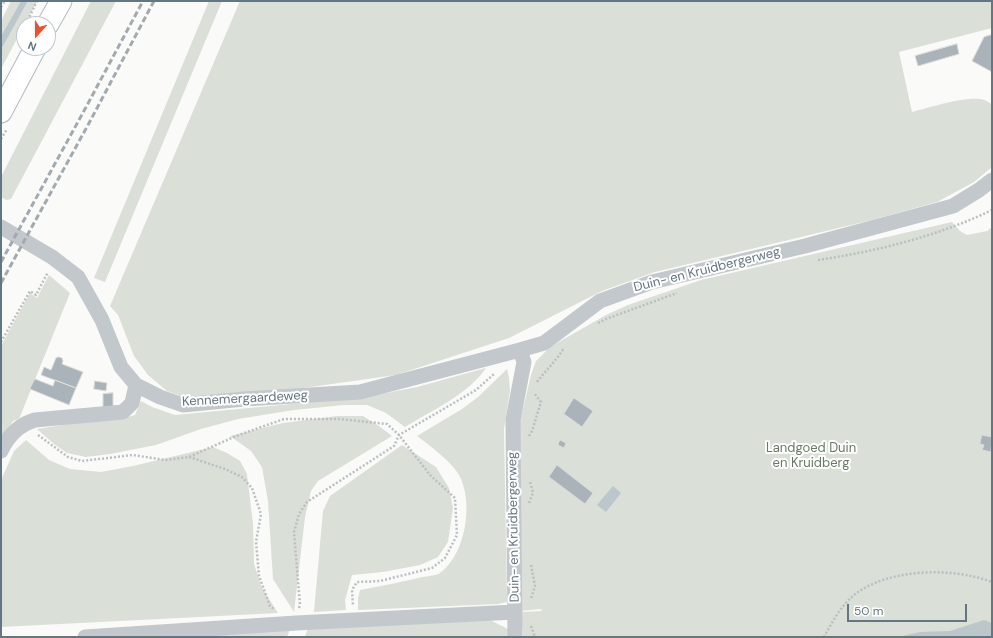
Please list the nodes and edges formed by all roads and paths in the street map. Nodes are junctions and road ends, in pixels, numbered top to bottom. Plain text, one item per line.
1 (5, 1) edge
2 (60, 1) edge
3 (1, 7) edge
4 (52, 16) edge
5 (31, 56) edge
6 (1, 112) edge
7 (992, 180) edge
8 (992, 210) edge
9 (1, 227) edge
10 (55, 259) junction
11 (813, 261) dead end
12 (678, 293) dead end
13 (594, 326) dead end
14 (1, 342) edge
15 (565, 347) dead end
16 (520, 350) junction
17 (498, 370) dead end
18 (136, 385) junction
19 (534, 385) dead end
20 (533, 389) dead end
21 (26, 423) junction
22 (399, 435) junction
23 (526, 440) dead end
24 (1, 451) edge
25 (189, 457) junction
26 (530, 479) dead end
27 (528, 506) dead end
28 (530, 558) dead end
29 (992, 582) edge
30 (530, 601) dead end
31 (514, 612) junction
32 (353, 621) junction
33 (294, 630) edge
34 (85, 637) edge
35 (515, 637) edge
36 (824, 637) edge

1 - 3 path
2 - 4 street
5 - 6 street
7 - 16 street, Duin- en Kruidbergerweg
8 - 11 path
9 - 10 street, Kennemergaardeweg
10 - 14 path
10 - 18 street, Kennemergaardeweg
12 - 13 path
15 - 19 path
16 - 18 street, Kennemergaardeweg
16 - 31 street, Duin- en Kruidbergerweg
17 - 22 path
18 - 21 street
20 - 23 path
21 - 24 street
21 - 25 path
22 - 25 path
22 - 32 path
22 - 33 path
25 - 33 path
26 - 27 path
28 - 30 path
29 - 36 path
31 - 32 street, Duin- en Kruidbergerweg
31 - 35 street, Duin- en Kruidbergerweg
32 - 33 street, Duin- en Kruidbergerweg
33 - 34 street, Duin- en Kruidbergerweg

